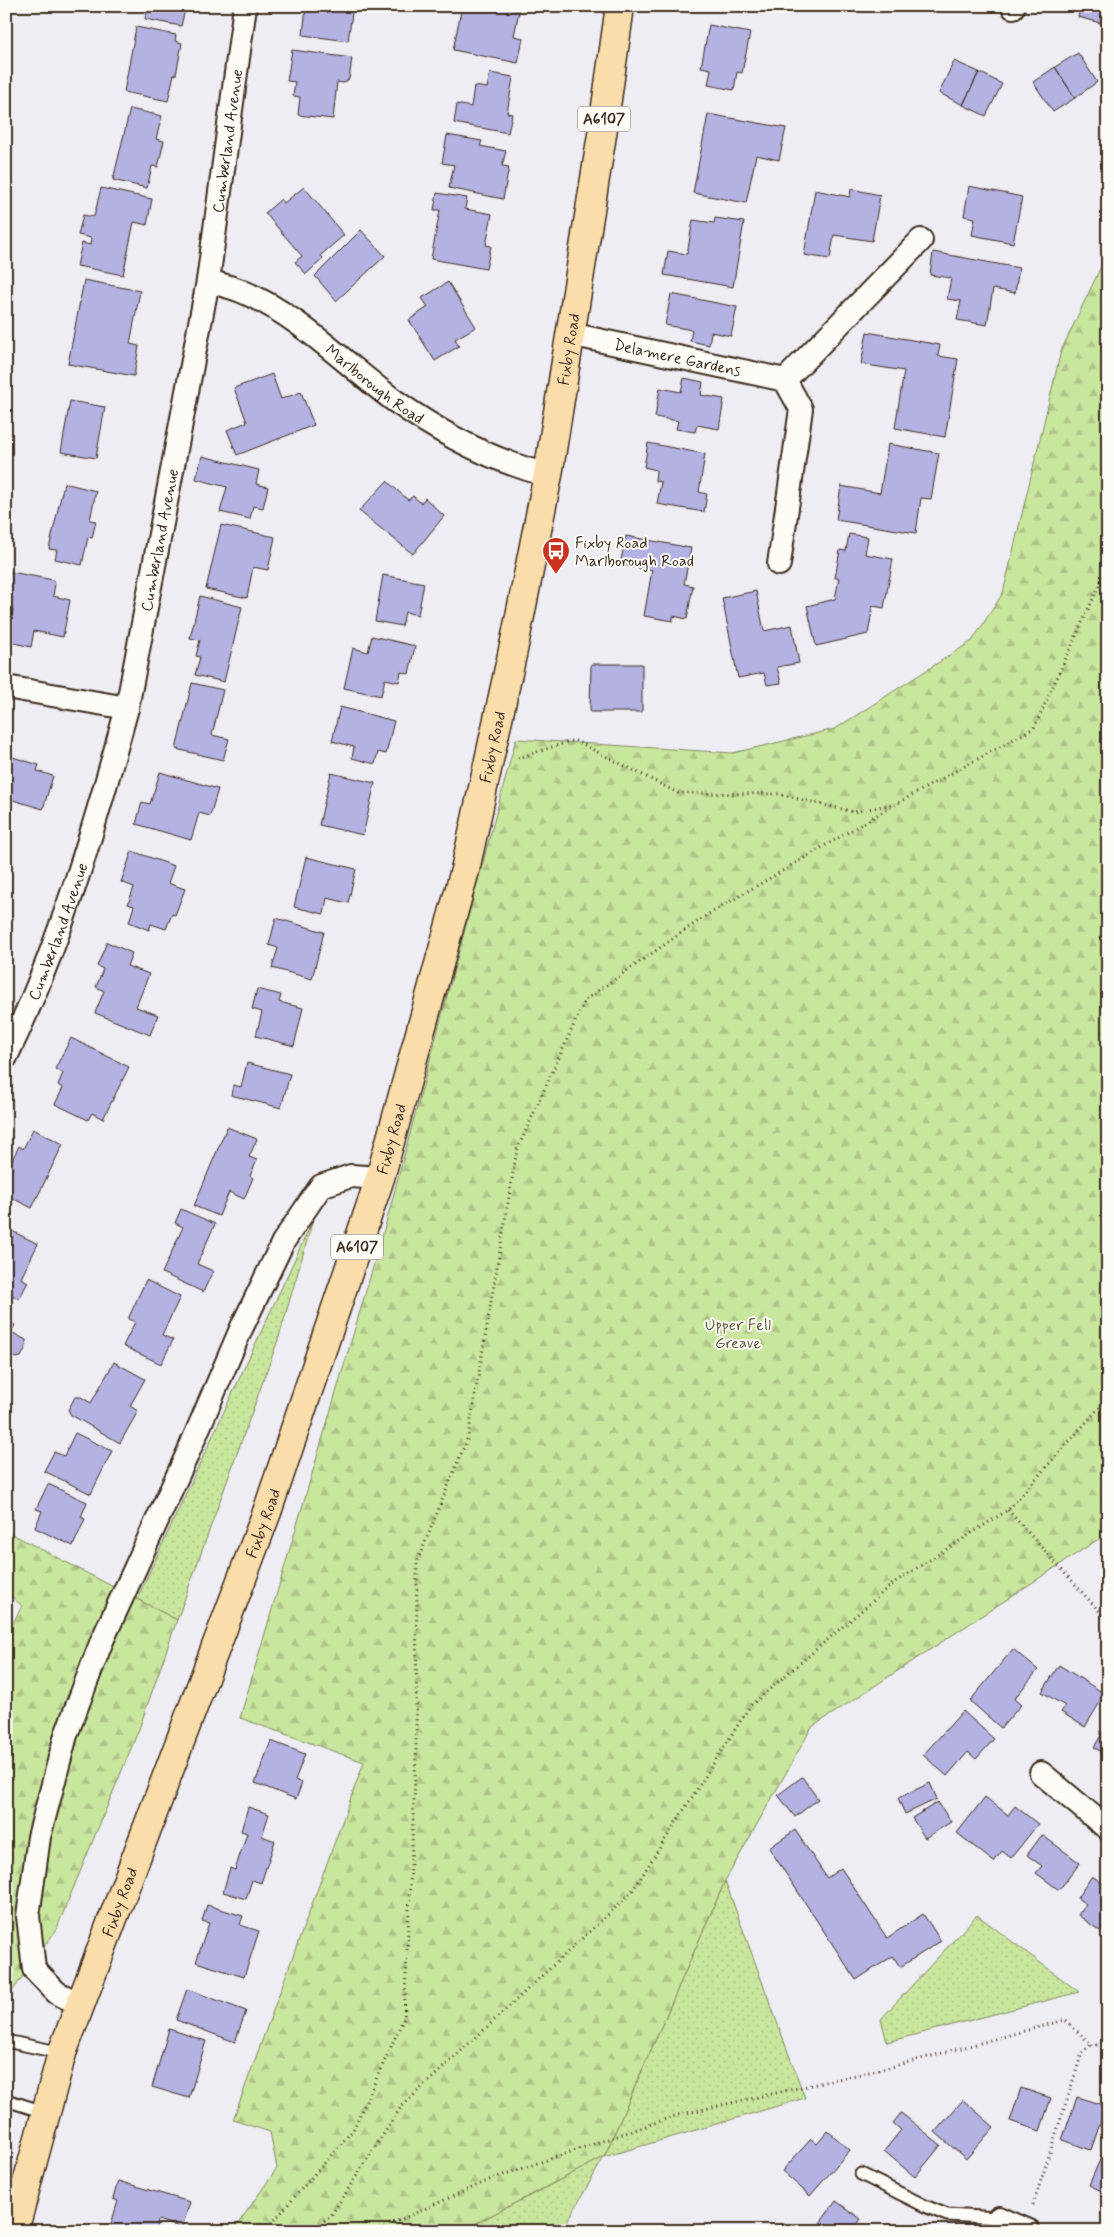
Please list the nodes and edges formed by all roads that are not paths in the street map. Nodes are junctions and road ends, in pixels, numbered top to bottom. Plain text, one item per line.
1 (245, 6) edge
2 (620, 6) edge
3 (922, 240) dead end
4 (208, 280) junction
5 (570, 334) junction
6 (785, 380) junction
7 (548, 475) junction
8 (779, 564) dead end
9 (6, 687) edge
10 (127, 708) junction
11 (6, 1056) edge
12 (380, 1178) junction
13 (1041, 1773) dead end
14 (1108, 1829) edge
15 (80, 2004) junction
16 (6, 2041) edge
17 (62, 2053) junction
18 (6, 2100) edge
19 (44, 2112) junction
20 (861, 2174) dead end
21 (999, 2218) joint
22 (1027, 2230) edge
23 (14, 2231) edge

1 - 4 street, Cumberland Avenue
2 - 5 main road, Fixby Road / A6107
3 - 6 street
4 - 7 street, Marlborough Road
4 - 10 street, Cumberland Avenue
5 - 6 street, Delamere Gardens
5 - 7 main road, Fixby Road / A6107
6 - 8 street
7 - 12 main road, Fixby Road / A6107
9 - 10 street
10 - 11 street, Cumberland Avenue
12 - 15 main road, Fixby Road / A6107
12 - 15 street
13 - 14 street
15 - 17 main road, Fixby Road / A6107
16 - 17 lane
17 - 19 main road, Fixby Road / A6107
18 - 19 lane
19 - 23 main road, Fixby Road / A6107
20 - 21 lane
21 - 22 street

